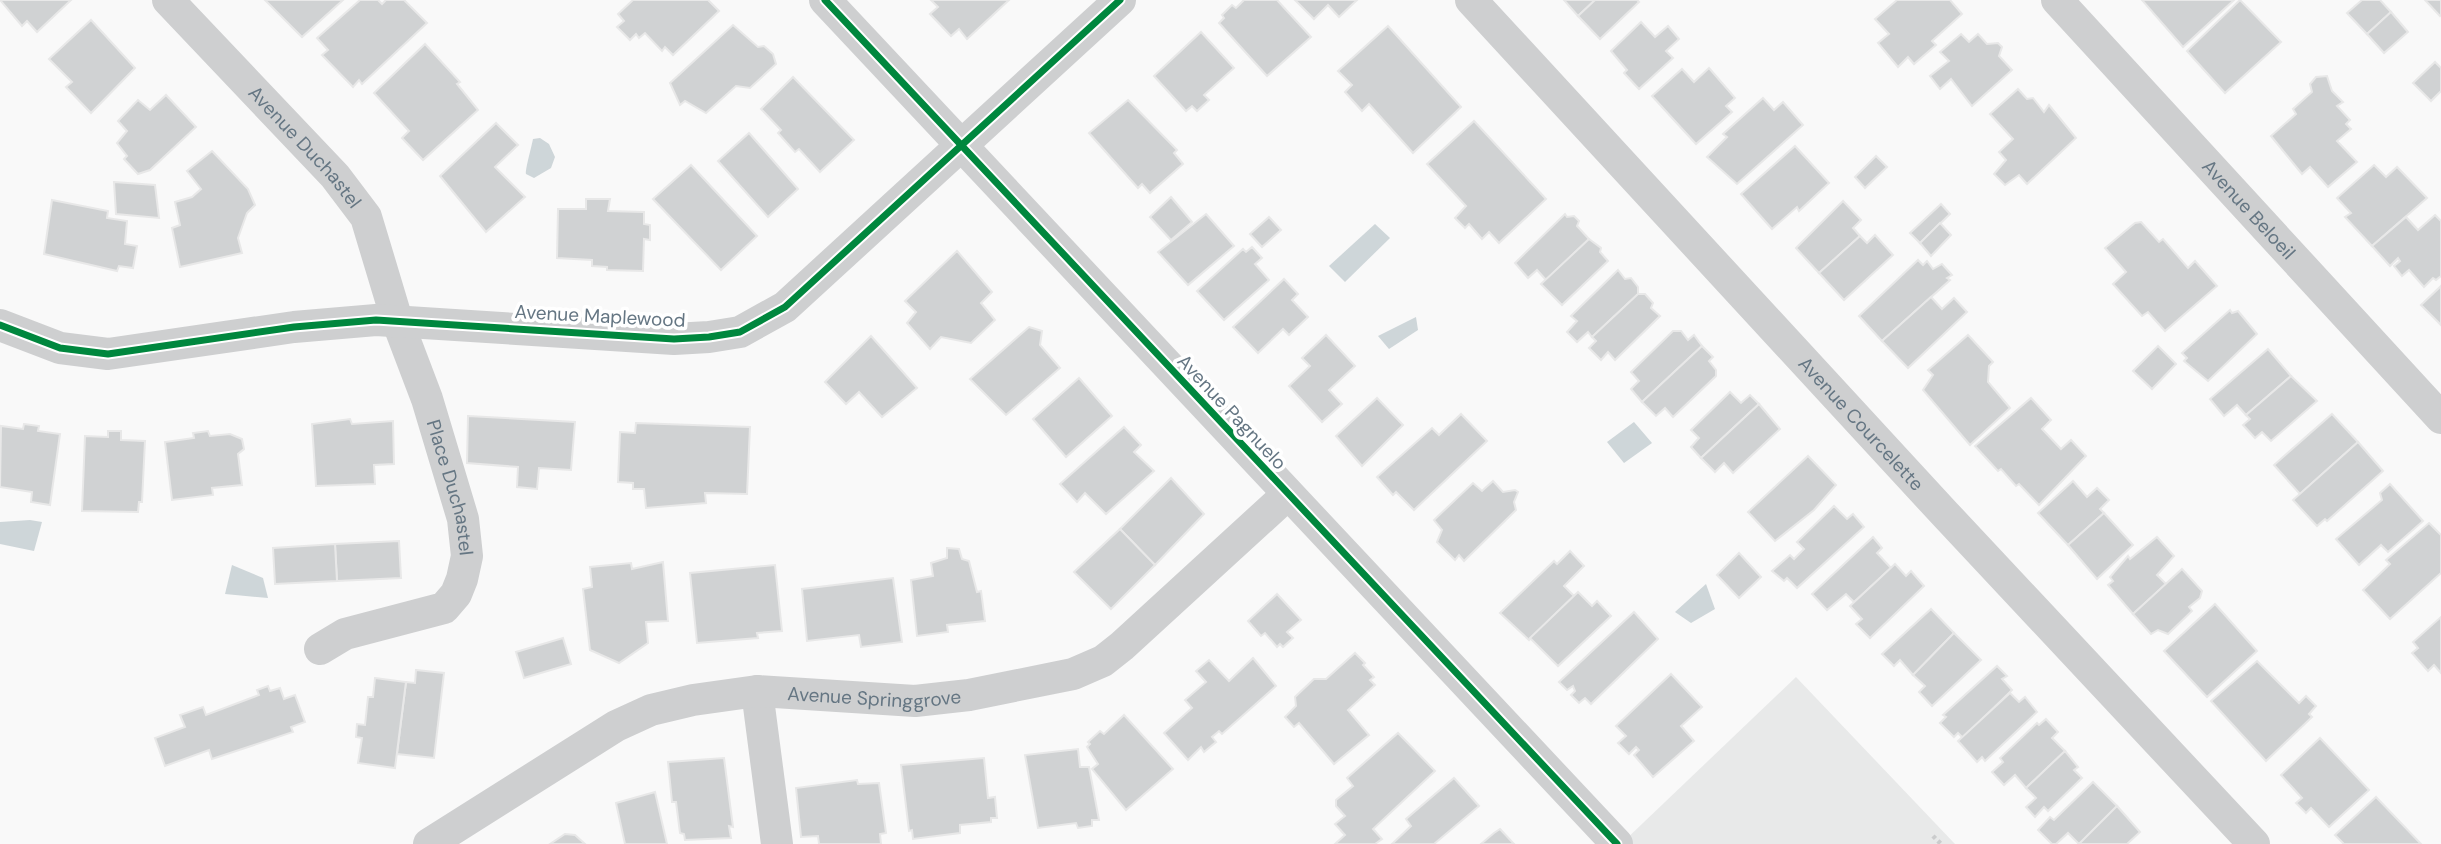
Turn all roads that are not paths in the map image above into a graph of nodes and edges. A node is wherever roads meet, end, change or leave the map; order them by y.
1 (168, 0) edge
2 (825, 0) edge
3 (1120, 0) edge
4 (1471, 0) edge
5 (2057, 0) edge
6 (963, 147) junction
7 (397, 320) junction
8 (0, 325) edge
9 (2441, 418) edge
10 (1288, 494) junction
11 (320, 649) dead end
12 (757, 691) junction
13 (429, 844) edge
14 (777, 844) edge
15 (1617, 844) edge
16 (2254, 844) edge

1 - 7 street, Avenue Duchastel
2 - 6 street, Avenue Pagnuelo
3 - 6 street, Avenue Maplewood
4 - 16 street, Avenue Courcelette
5 - 9 street, Avenue Beloeil
6 - 7 street, Avenue Maplewood
6 - 10 street, Avenue Pagnuelo
7 - 8 street, Avenue Maplewood
7 - 11 street, Place Duchastel
10 - 12 street, Avenue Springgrove
10 - 15 street, Avenue Pagnuelo
12 - 13 street, Avenue Springgrove
12 - 14 street

